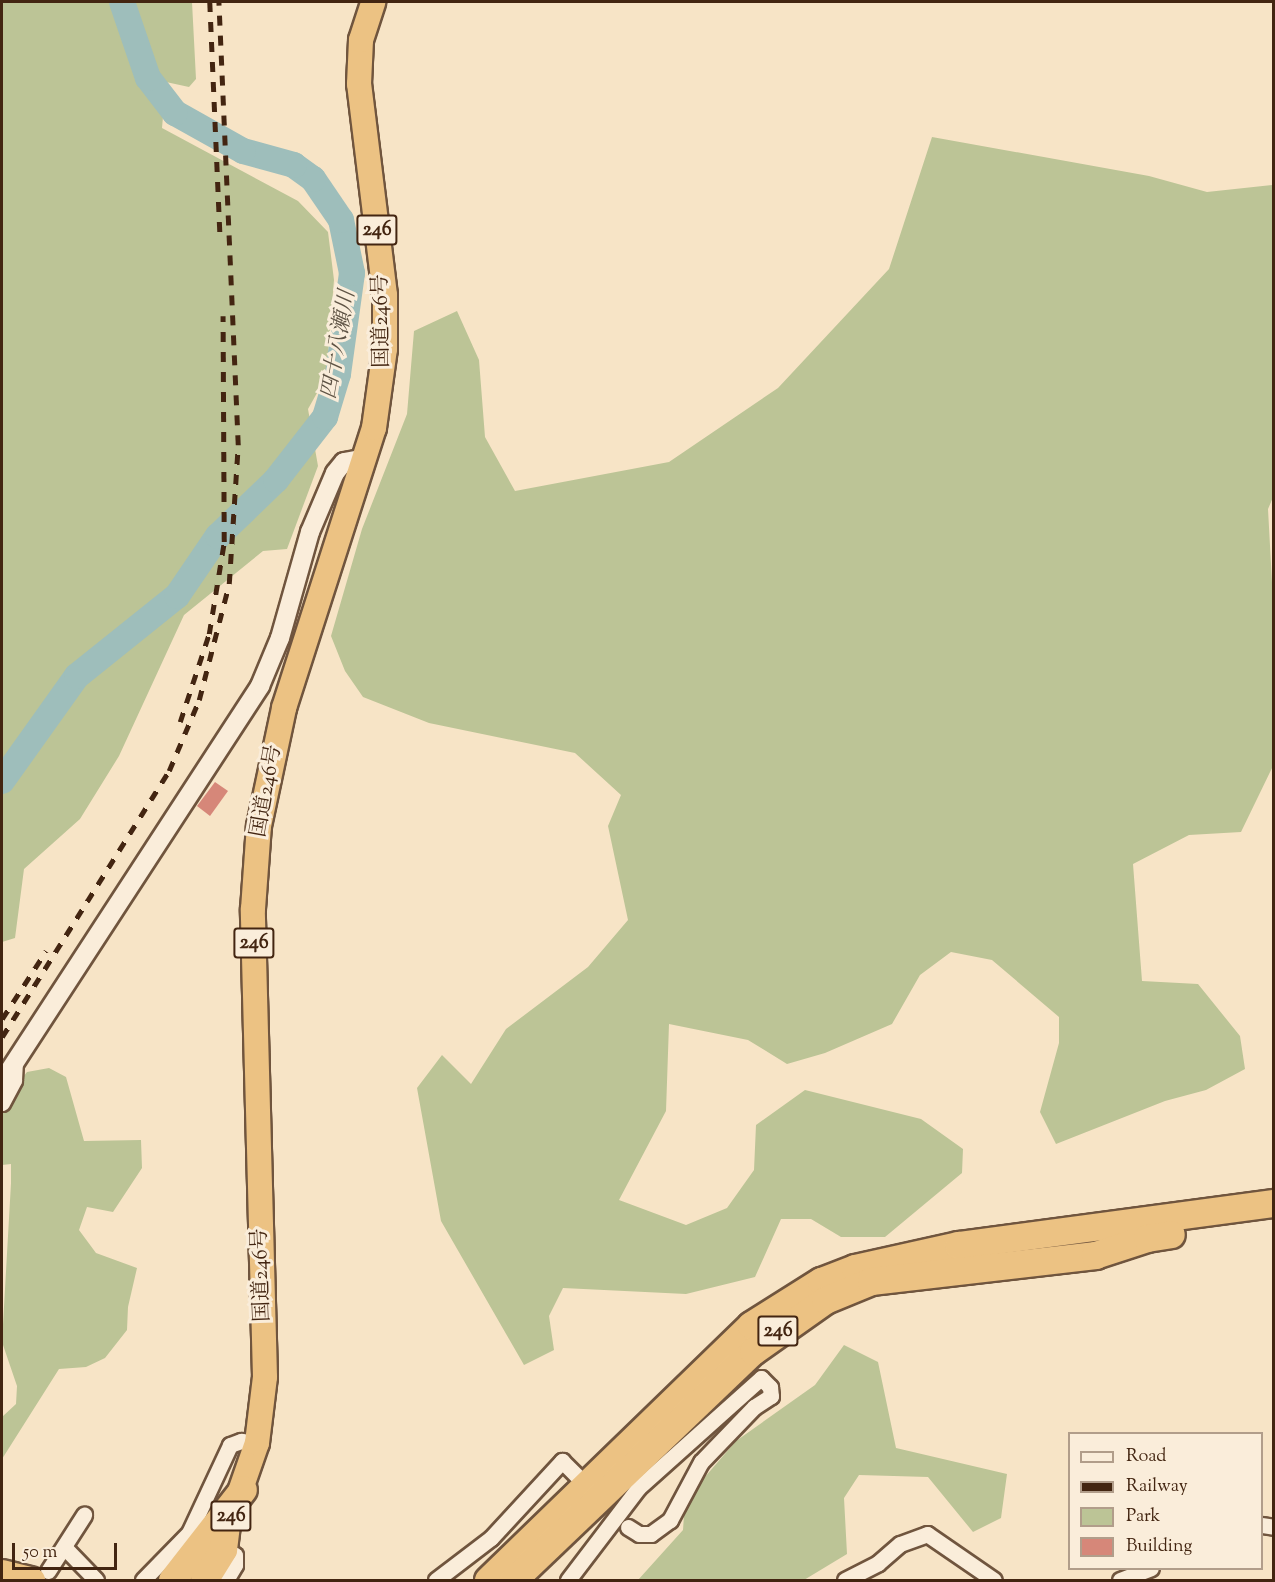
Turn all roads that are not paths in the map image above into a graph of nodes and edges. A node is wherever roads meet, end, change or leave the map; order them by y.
1 (373, 2) edge
2 (366, 458) junction
3 (15, 1061) junction
4 (2, 1083) edge
5 (2, 1103) edge
6 (1274, 1203) edge
7 (1274, 1220) edge
8 (257, 1443) junction
9 (243, 1489) junction
10 (584, 1489) junction
11 (84, 1515) dead end
12 (628, 1527) dead end
13 (225, 1537) junction
14 (66, 1549) junction
15 (1149, 1570) edge
16 (2, 1573) edge
17 (40, 1576) edge
18 (96, 1581) edge
19 (142, 1581) edge
20 (172, 1581) edge
21 (188, 1581) edge
22 (204, 1581) edge
23 (226, 1581) edge
24 (436, 1581) edge
25 (467, 1581) edge
26 (488, 1581) edge
27 (513, 1581) edge
28 (534, 1581) edge
29 (568, 1581) edge
30 (845, 1581) edge
31 (994, 1581) edge
32 (1120, 1581) edge

1 - 2 highway, 国道246号 / 246
2 - 3 street
2 - 8 highway, 国道246号 / 246
3 - 4 street
3 - 5 street
6 - 10 highway
7 - 10 highway, 246
8 - 9 highway, 国道246号 / 246
8 - 19 street
9 - 13 highway, 国道246号 / 246
9 - 20 highway
10 - 24 street
10 - 25 highway
10 - 26 highway
10 - 27 highway
10 - 28 highway
11 - 14 street
12 - 29 street
13 - 21 highway, 国道246号 / 246
13 - 22 highway
13 - 23 street
14 - 17 street
14 - 18 street
15 - 32 street
16 - 17 highway
30 - 31 street

